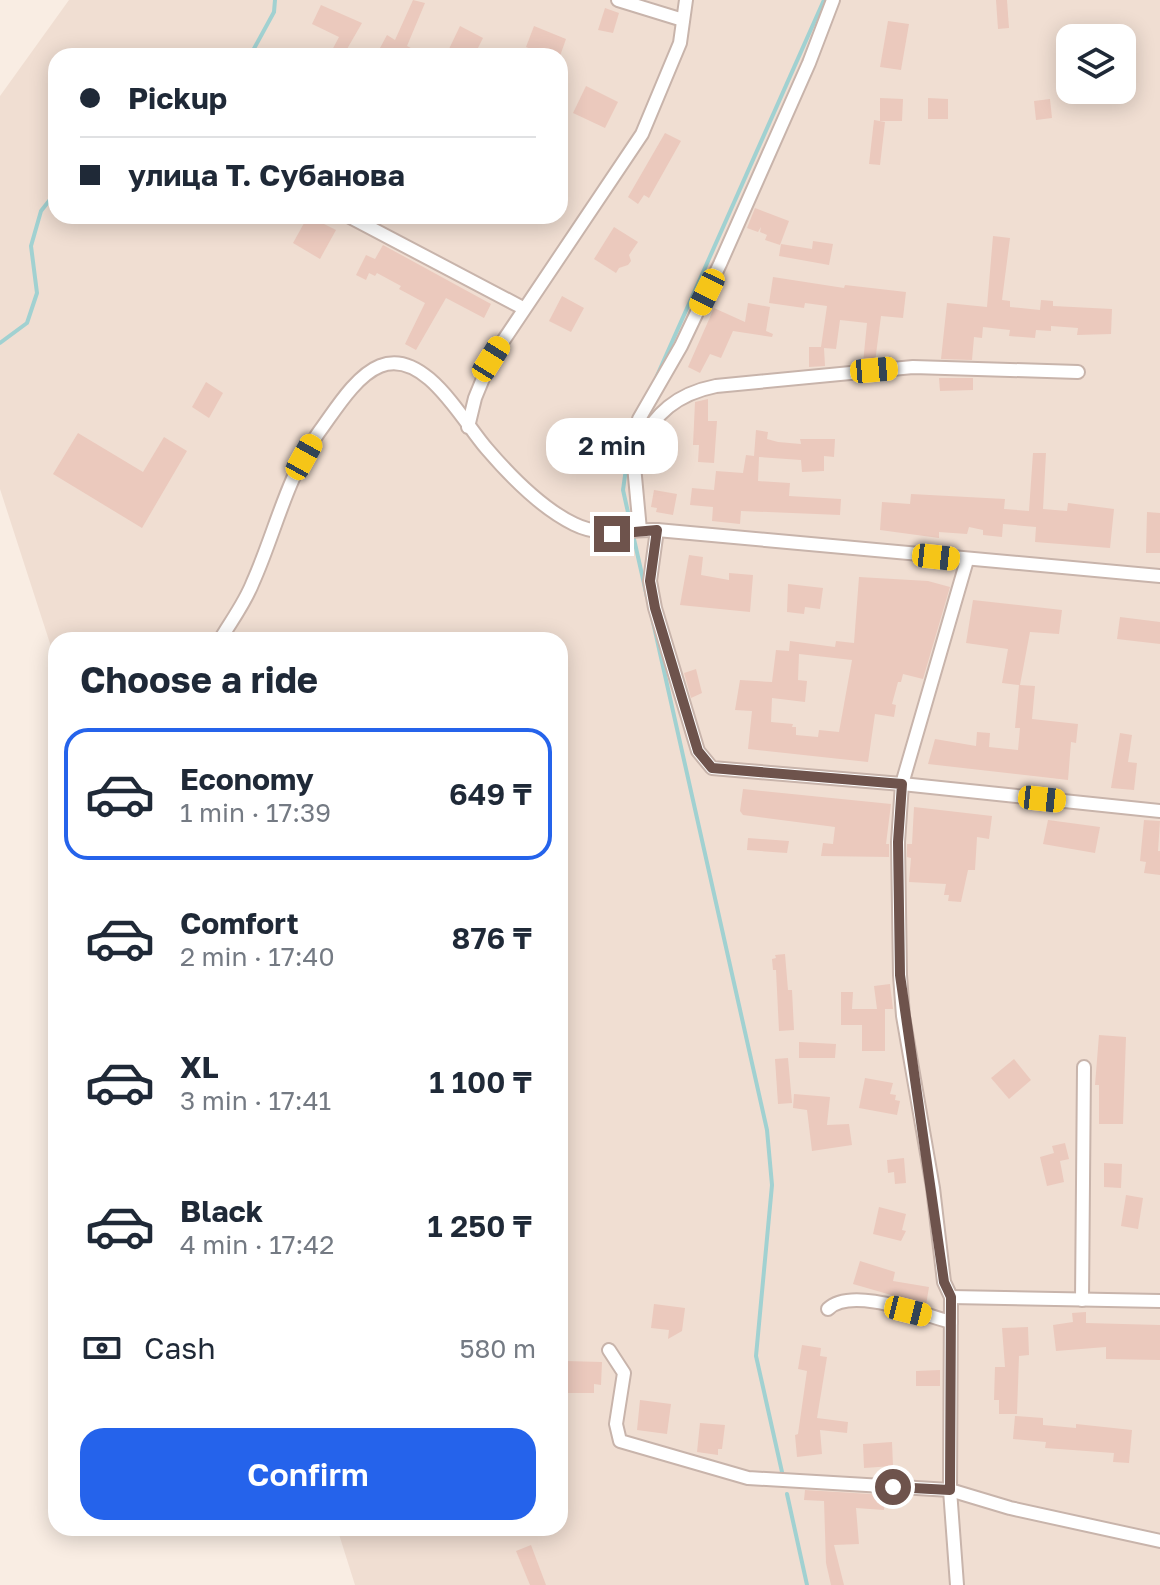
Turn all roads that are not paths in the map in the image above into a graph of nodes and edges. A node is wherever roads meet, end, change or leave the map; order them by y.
1 (618, 0) edge
2 (686, 0) edge
3 (833, 0) edge
4 (683, 20) junction
5 (363, 224) edge
6 (523, 308) junction
7 (1078, 372) dead end
8 (468, 427) junction
9 (633, 455) junction
10 (638, 530) junction
11 (657, 530) junction
12 (967, 560) junction
13 (1160, 576) edge
14 (225, 632) edge
15 (902, 784) junction
16 (1160, 811) edge
17 (1084, 1067) dead end
18 (951, 1297) junction
19 (1082, 1300) junction
20 (1160, 1301) edge
21 (828, 1309) dead end
22 (951, 1322) junction
23 (609, 1350) dead end
24 (950, 1490) junction
25 (1160, 1541) edge
26 (957, 1585) edge

1 - 4 street
2 - 4 street
3 - 9 street
4 - 6 street
5 - 6 street
6 - 8 street
7 - 9 street
8 - 10 street
8 - 14 street
9 - 10 street
10 - 11 street
11 - 12 street
11 - 15 street
12 - 13 street
12 - 15 street
15 - 16 street
15 - 18 street
17 - 19 street
18 - 19 street
18 - 22 street
19 - 20 street
21 - 22 street
22 - 24 street
23 - 24 street
24 - 25 street
24 - 26 street

